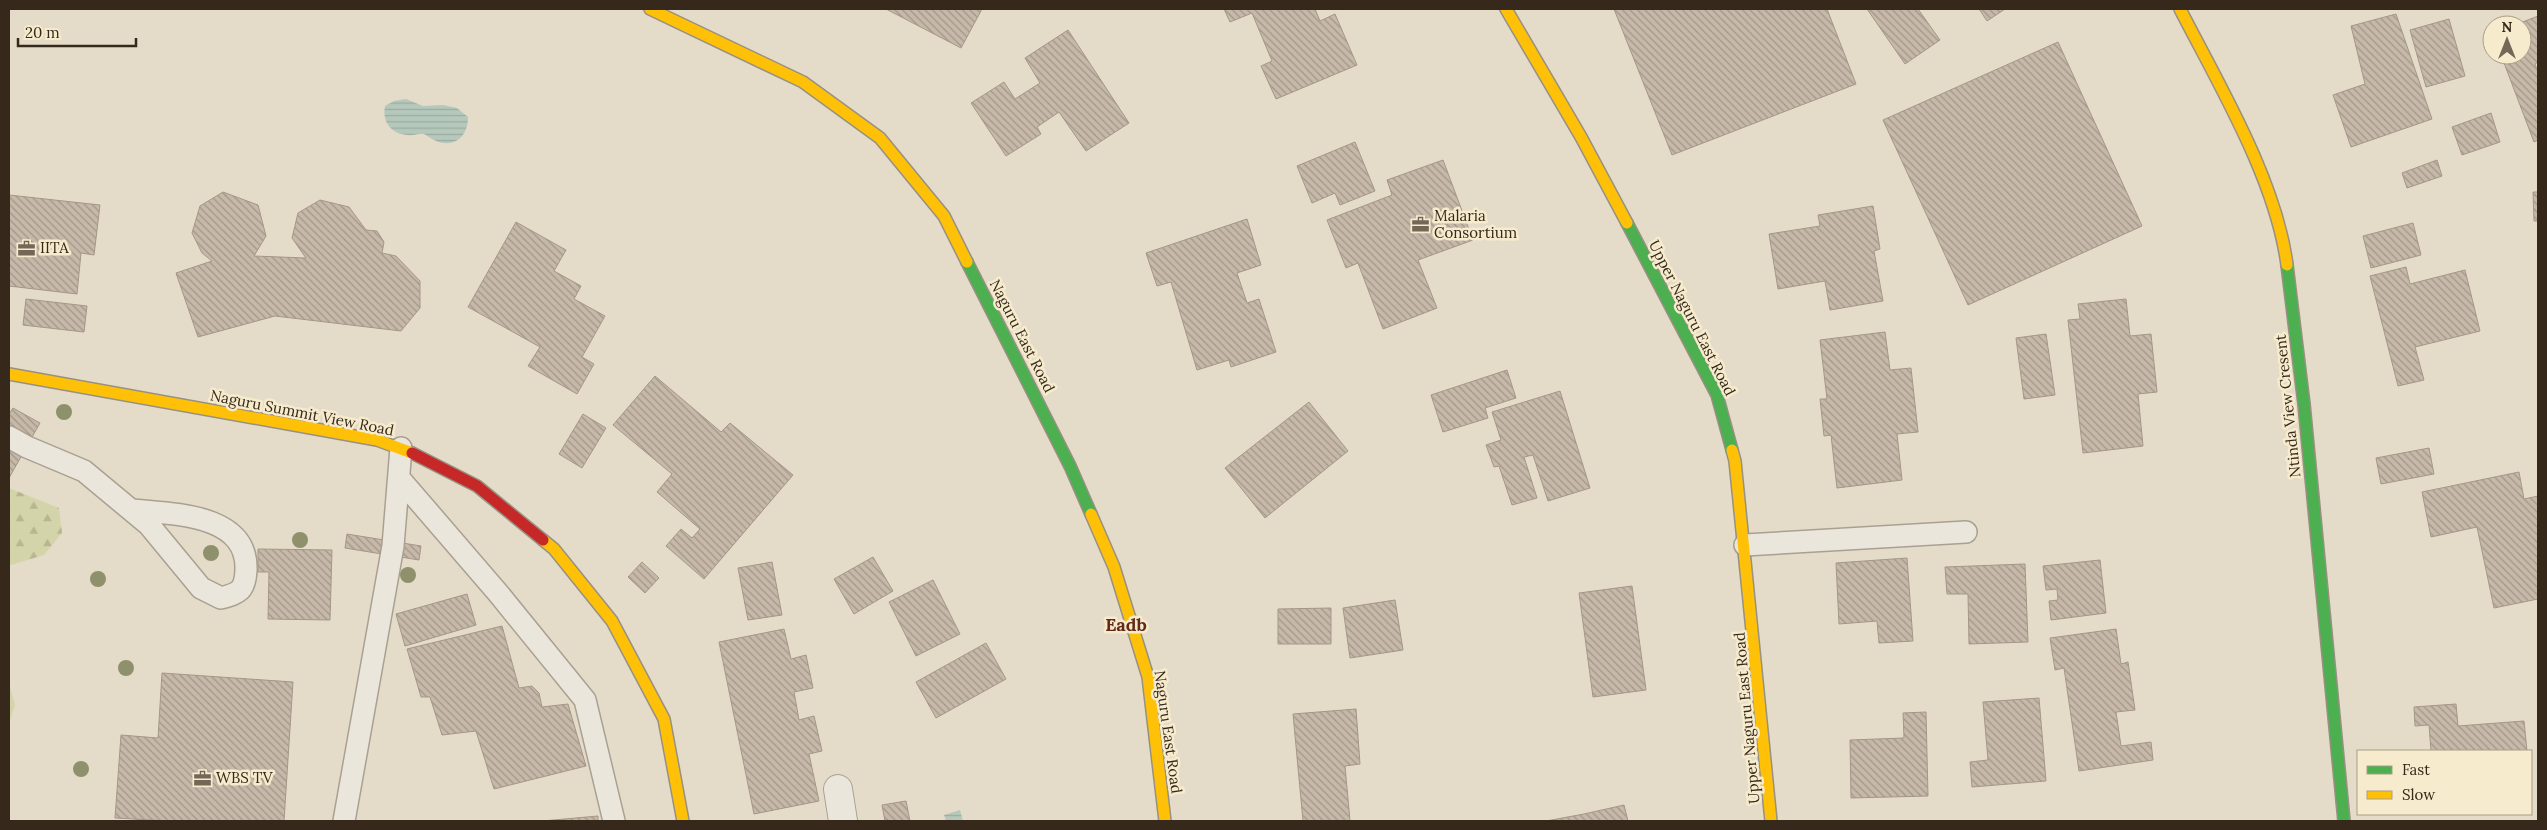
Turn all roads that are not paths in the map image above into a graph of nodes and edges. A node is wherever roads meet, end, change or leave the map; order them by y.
1 (650, 9) edge
2 (1506, 9) edge
3 (2180, 9) edge
4 (9, 374) edge
5 (9, 437) edge
6 (401, 448) junction
7 (399, 478) junction
8 (132, 510) junction
9 (1966, 532) dead end
10 (1745, 545) junction
11 (838, 789) dead end
12 (344, 821) edge
13 (614, 821) edge
14 (683, 821) edge
15 (844, 821) edge
16 (1165, 821) edge
17 (1772, 821) edge
18 (2344, 821) edge

1 - 16 street, Naguru East Road
2 - 10 street, Upper Naguru East Road
3 - 18 street, Ntinda View Cresent
4 - 6 street, Naguru Summit View Road
5 - 8 lane
6 - 7 lane
6 - 14 street, Naguru Summit View Road
7 - 12 lane
7 - 13 lane
8 - 8 lane
9 - 10 lane
10 - 17 street, Upper Naguru East Road
11 - 15 street

